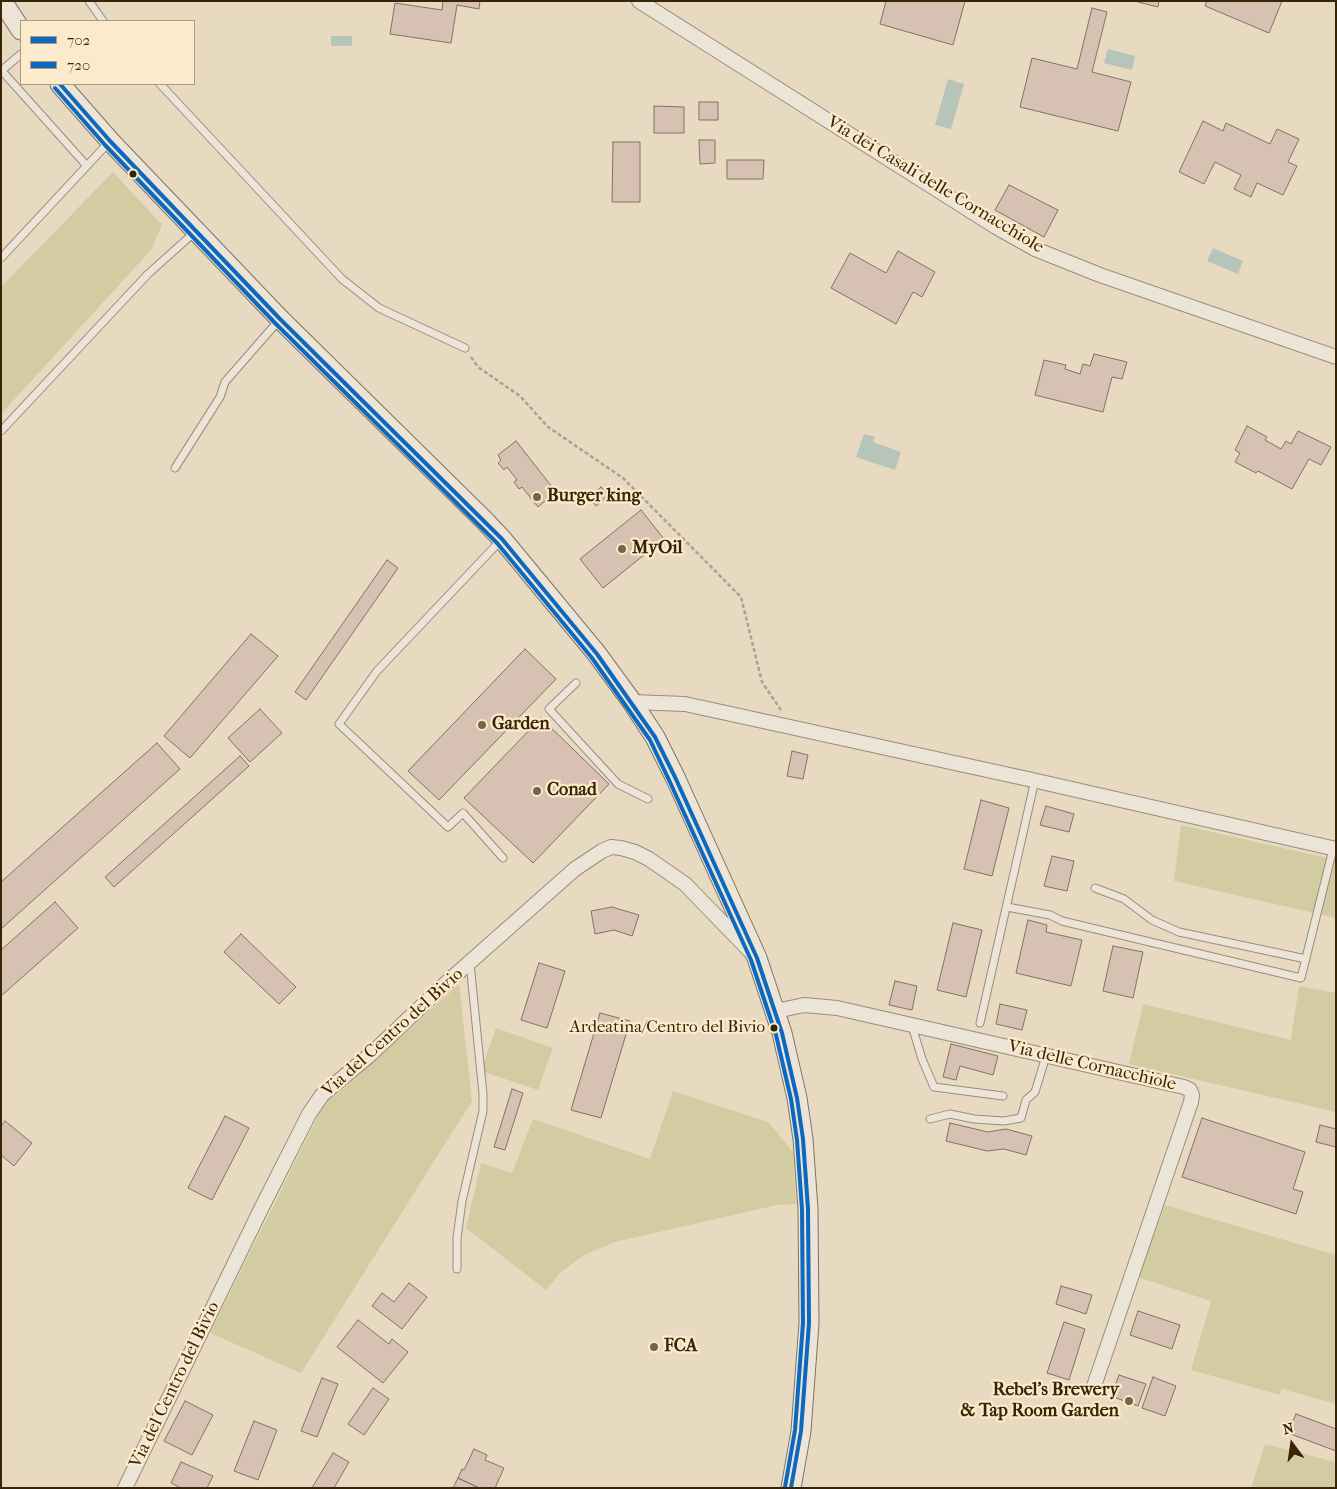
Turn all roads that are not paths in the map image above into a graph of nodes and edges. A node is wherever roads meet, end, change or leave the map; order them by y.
1 (2, 1) edge
2 (89, 1) edge
3 (639, 1) edge
4 (103, 20) edge
5 (20, 28) edge
6 (20, 55) edge
7 (1, 71) edge
8 (61, 85) edge
9 (161, 85) edge
10 (110, 141) junction
11 (87, 166) junction
12 (196, 230) junction
13 (1, 258) edge
14 (280, 319) junction
15 (465, 348) road end
16 (1336, 358) edge
17 (1, 431) edge
18 (175, 468) dead end
19 (502, 539) junction
20 (576, 682) dead end
21 (632, 702) junction
22 (1036, 780) junction
23 (648, 799) dead end
24 (1334, 849) edge
25 (503, 858) dead end
26 (1095, 888) dead end
27 (1007, 906) junction
28 (756, 958) junction
29 (1306, 959) junction
30 (470, 963) junction
31 (776, 1011) junction
32 (980, 1023) dead end
33 (912, 1025) junction
34 (1046, 1056) junction
35 (1003, 1096) dead end
36 (930, 1119) dead end
37 (457, 1269) dead end
38 (1094, 1386) dead end
39 (125, 1488) edge
40 (791, 1488) edge

1 - 5 main road
2 - 4 lane
3 - 16 street, Via dei Casali delle Cornacchiole
6 - 7 lane
7 - 11 lane
8 - 10 main road
9 - 15 lane
10 - 11 lane
10 - 12 main road
11 - 13 lane
12 - 14 main road
12 - 17 lane
14 - 18 lane
14 - 19 main road
19 - 21 main road
19 - 25 lane
20 - 23 lane
21 - 22 street
21 - 28 main road
22 - 24 street
22 - 27 lane
24 - 29 lane
26 - 29 lane
27 - 29 lane
27 - 32 lane
28 - 30 street, Via del Centro del Bivio
28 - 31 main road
30 - 37 lane
30 - 39 street, Via del Centro del Bivio
31 - 33 street, Via delle Cornacchiole
31 - 40 main road
33 - 34 street, Via delle Cornacchiole
33 - 35 lane
34 - 36 lane
34 - 38 street, Via delle Cornacchiole

